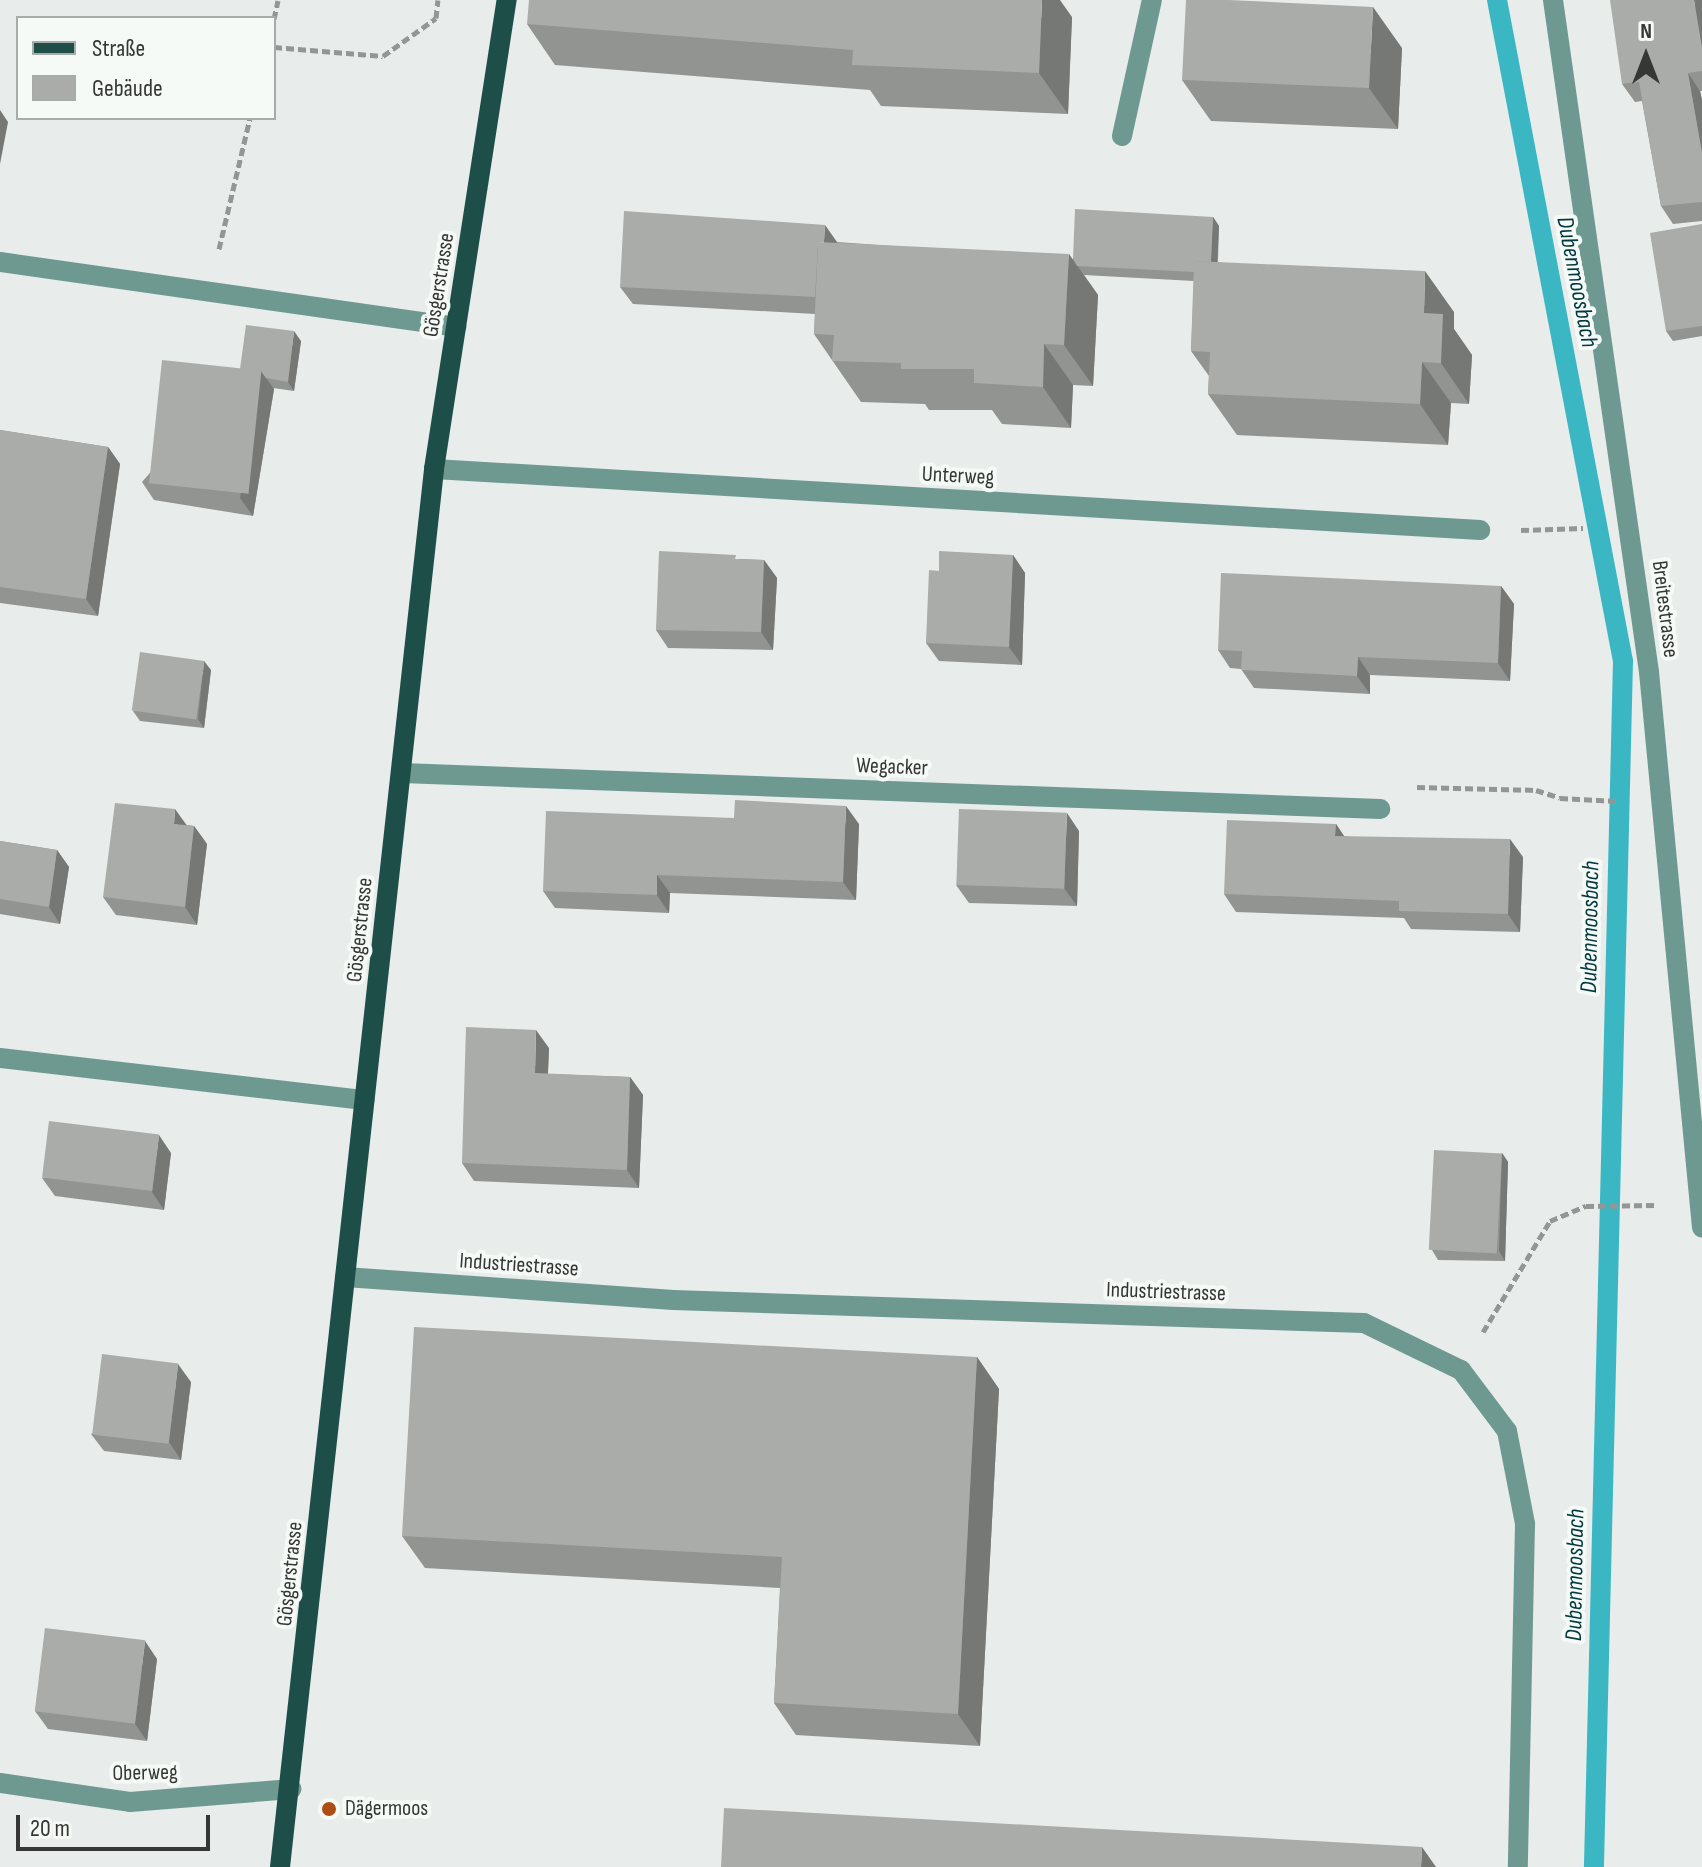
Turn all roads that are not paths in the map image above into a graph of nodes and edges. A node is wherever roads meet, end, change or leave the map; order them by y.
1 (507, 0) edge
2 (1152, 0) edge
3 (1553, 0) edge
4 (1122, 136) dead end
5 (0, 262) edge
6 (456, 327) junction
7 (434, 469) junction
8 (1480, 530) dead end
9 (402, 773) junction
10 (1380, 809) road end
11 (0, 1058) edge
12 (365, 1100) junction
13 (1702, 1227) edge
14 (345, 1277) junction
15 (0, 1783) edge
16 (291, 1789) junction
17 (280, 1867) edge
18 (1518, 1867) edge

1 - 6 main road, Gösgerstrasse
2 - 4 street
3 - 13 street, Breitestrasse
5 - 6 street
6 - 7 main road, Gösgerstrasse
7 - 8 street, Unterweg
7 - 9 main road, Gösgerstrasse
9 - 10 street, Wegacker
9 - 12 main road, Gösgerstrasse
11 - 12 street
12 - 14 main road, Gösgerstrasse
14 - 16 main road, Gösgerstrasse
14 - 18 street, Industriestrasse
15 - 16 street, Oberweg
16 - 17 main road, Gösgerstrasse

